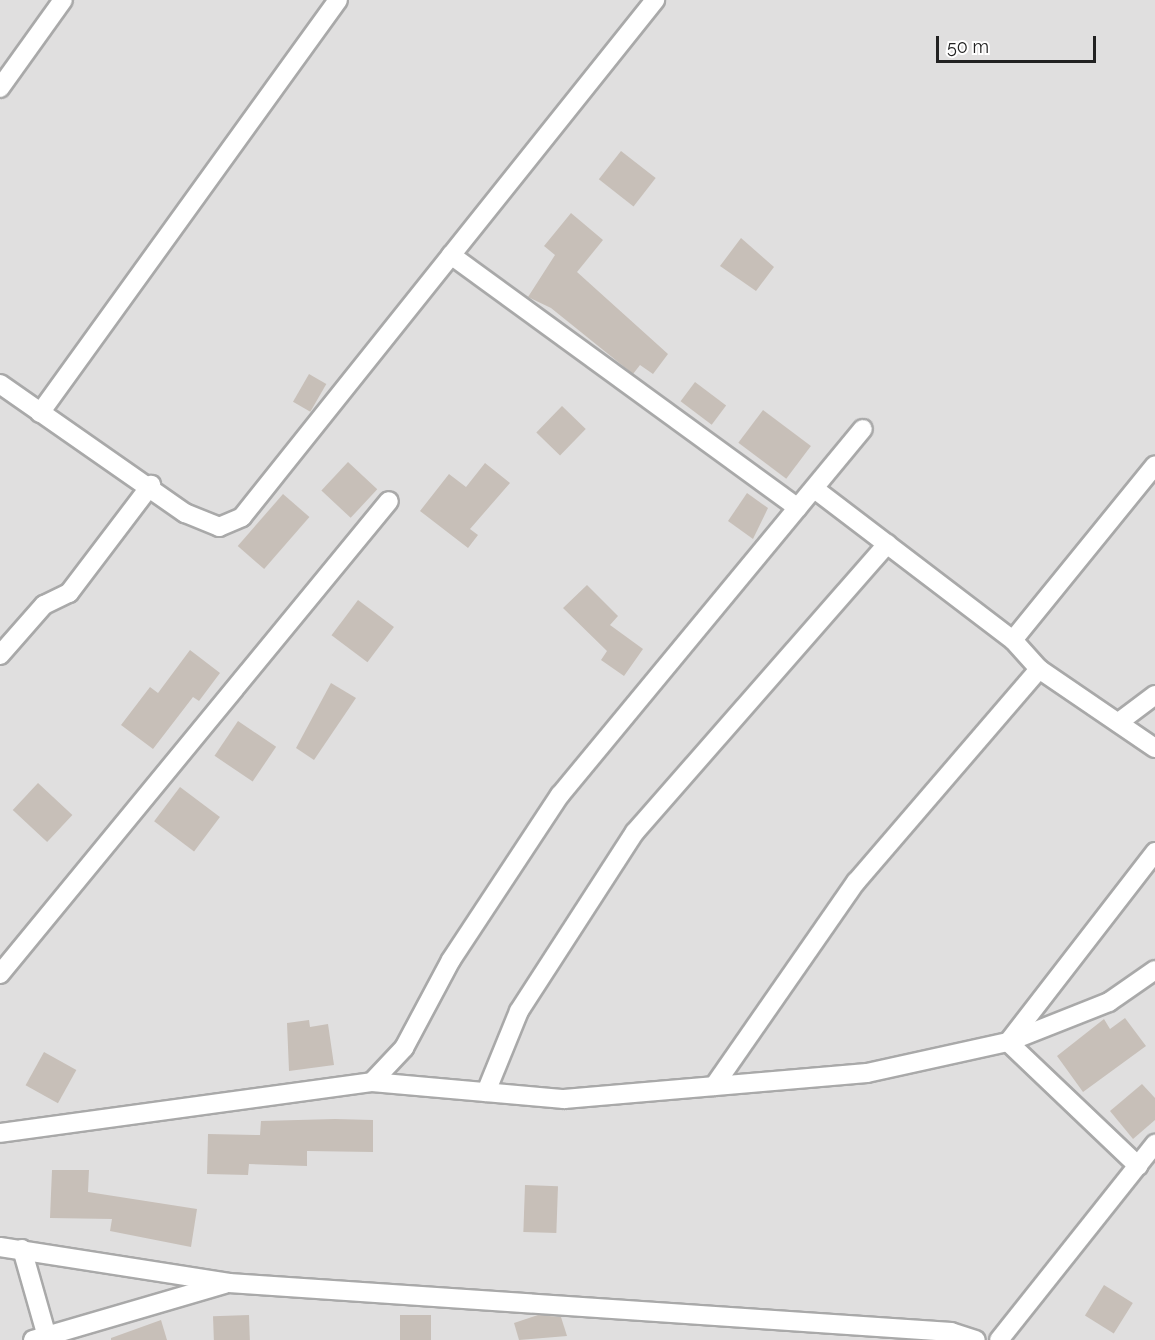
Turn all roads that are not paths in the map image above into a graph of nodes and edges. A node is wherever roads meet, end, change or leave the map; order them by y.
1 (63, 0) edge
2 (338, 0) edge
3 (656, 0) edge
4 (0, 88) edge
5 (451, 255) junction
6 (0, 384) edge
7 (40, 413) junction
8 (863, 429) dead end
9 (1155, 465) edge
10 (151, 485) junction
11 (816, 490) junction
12 (389, 501) dead end
13 (798, 508) junction
14 (887, 544) junction
15 (1013, 640) junction
16 (0, 655) edge
17 (1039, 669) junction
18 (1155, 694) edge
19 (1119, 722) junction
20 (1155, 748) edge
21 (1155, 852) edge
22 (1155, 970) edge
23 (0, 974) edge
24 (1008, 1042) junction
25 (372, 1082) junction
26 (714, 1086) junction
27 (486, 1092) junction
28 (0, 1133) edge
29 (1154, 1147) edge
30 (1138, 1166) junction
31 (0, 1247) edge
32 (22, 1249) junction
33 (229, 1283) junction
34 (43, 1338) edge
35 (976, 1340) edge
36 (999, 1340) edge

1 - 4 street
2 - 7 street
3 - 5 street
5 - 10 street
5 - 13 street
6 - 7 street
7 - 10 street
8 - 11 street
9 - 15 street
10 - 16 street
11 - 13 street
11 - 14 street
12 - 23 street
13 - 25 street
14 - 15 street
14 - 27 street
15 - 17 street
17 - 19 street
17 - 26 street
18 - 19 street
19 - 20 street
21 - 24 street
22 - 24 street
24 - 26 street
24 - 30 street
25 - 27 street
25 - 28 street
26 - 27 street
29 - 30 street
30 - 36 street
31 - 32 street
32 - 33 street
32 - 34 street
33 - 34 street
33 - 35 street

